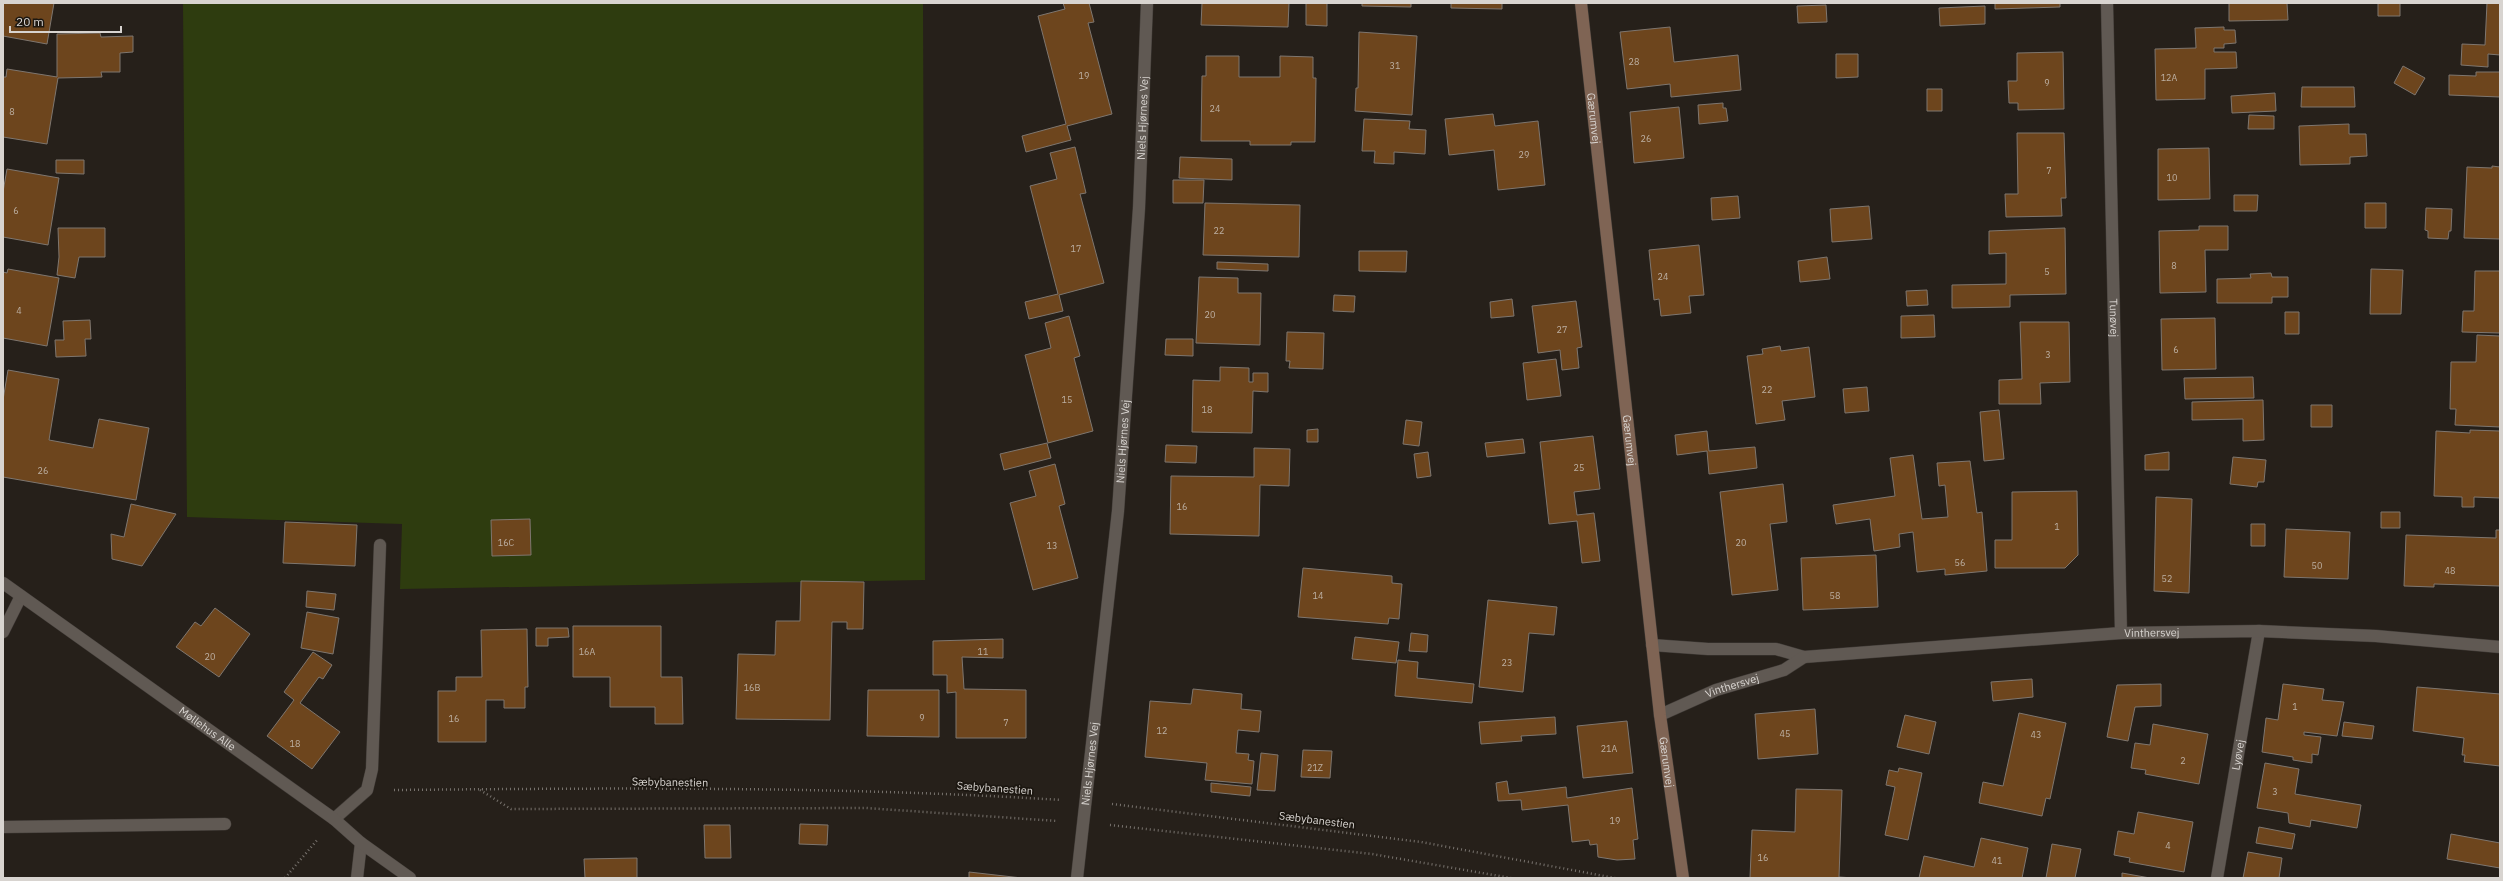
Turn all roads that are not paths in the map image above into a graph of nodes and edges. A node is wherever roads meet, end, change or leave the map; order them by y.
1 (1147, 3) edge
2 (1581, 3) edge
3 (2107, 3) edge
4 (380, 545) dead end
5 (3, 583) edge
6 (21, 596) junction
7 (2259, 631) junction
8 (3, 632) edge
9 (2121, 633) junction
10 (1652, 645) junction
11 (2500, 647) edge
12 (1804, 657) junction
13 (1660, 715) junction
14 (334, 819) junction
15 (225, 824) dead end
16 (3, 827) edge
17 (361, 843) junction
18 (357, 878) edge
19 (410, 878) edge
20 (1077, 878) edge
21 (1683, 878) edge
22 (2217, 878) edge

1 - 20 street, Niels Hjørnes Vej
2 - 10 main road, Gærumvej
3 - 9 street, Tunøvej
4 - 14 street
5 - 6 street, Møllehus Alle
6 - 8 street
6 - 14 street, Møllehus Alle
7 - 9 street, Vinthersvej
7 - 11 street, Vinthersvej
7 - 22 street, Lyøvej
9 - 12 street, Vinthersvej
10 - 12 street, Vinthersvej
10 - 13 main road, Gærumvej
12 - 13 street, Vinthersvej
13 - 21 main road, Gærumvej
14 - 17 street, Møllehus Alle
15 - 16 street
17 - 18 street
17 - 19 street, Møllehus Alle

